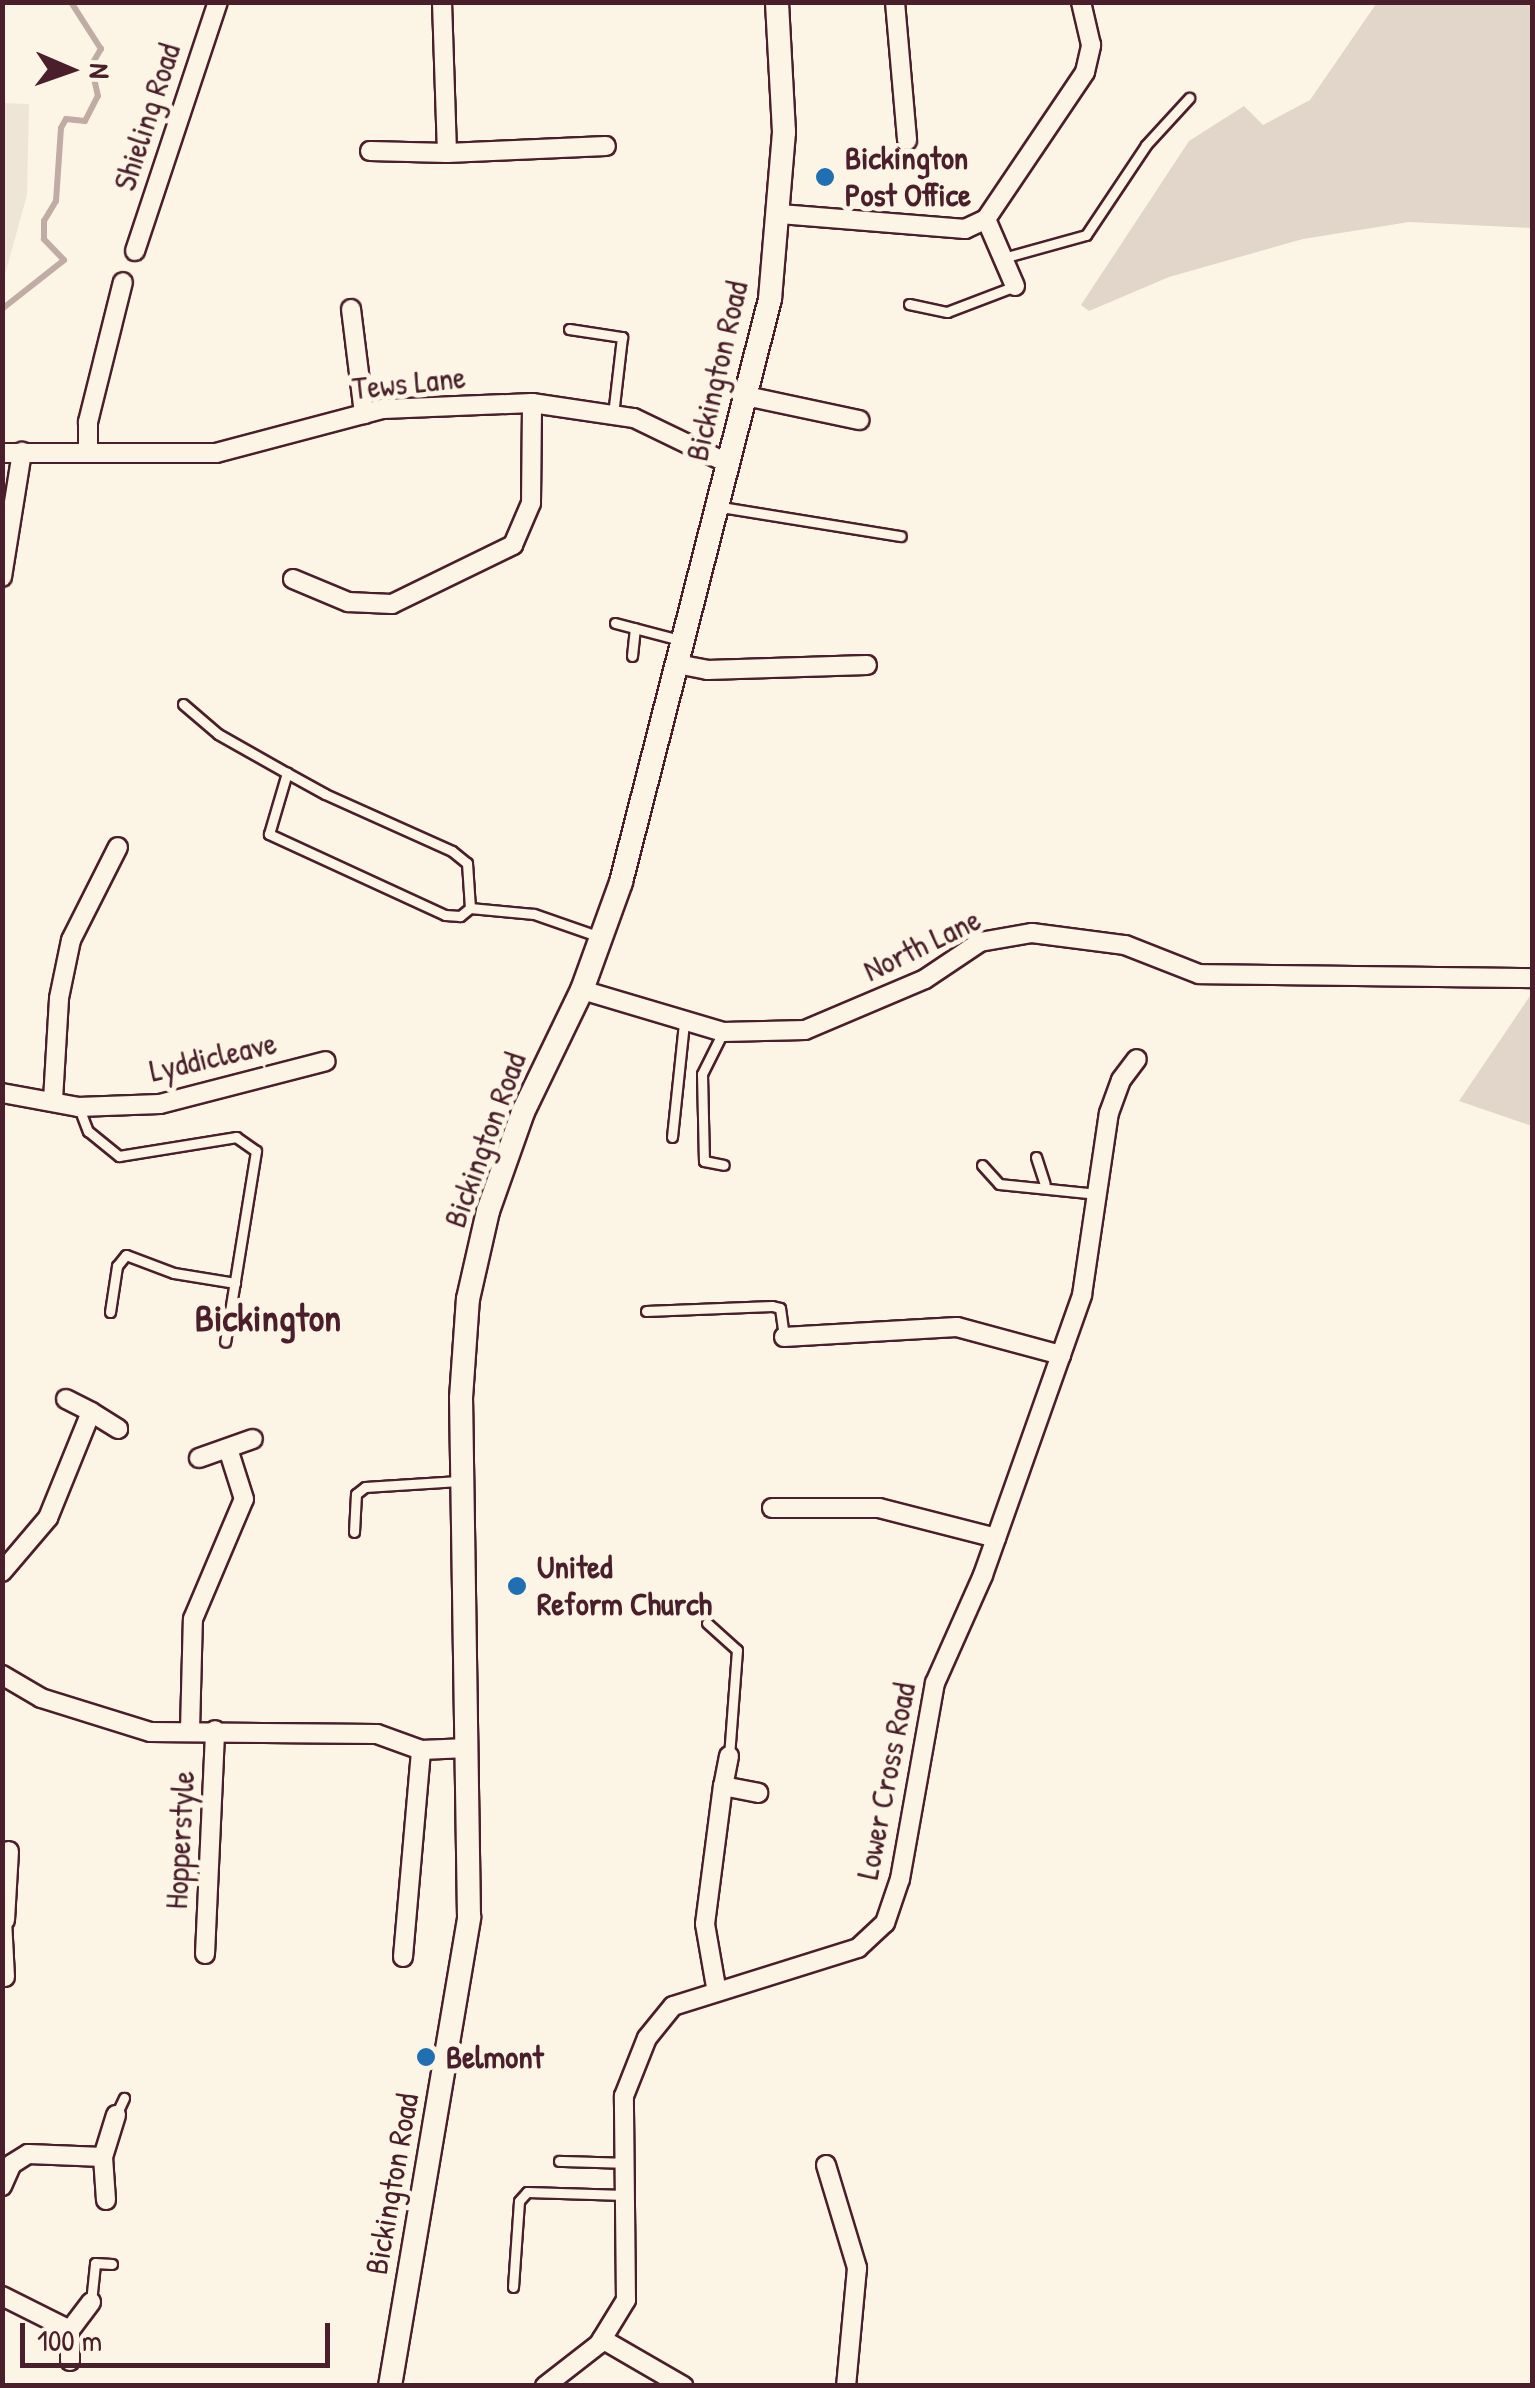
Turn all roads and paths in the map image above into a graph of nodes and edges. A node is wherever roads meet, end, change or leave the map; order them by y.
1 (218, 2) edge
2 (442, 2) edge
3 (778, 2) edge
4 (894, 2) edge
5 (1081, 2) edge
6 (1189, 98) dead end
7 (908, 140) dead end
8 (606, 146) dead end
9 (370, 150) dead end
10 (448, 153) junction
11 (780, 214) junction
12 (986, 219) junction
13 (135, 251) dead end
14 (1003, 258) junction
15 (123, 282) dead end
16 (1015, 286) joint
17 (909, 304) dead end
18 (351, 309) dead end
19 (569, 329) dead end
20 (746, 396) junction
21 (532, 403) junction
22 (364, 414) junction
23 (614, 415) junction
24 (859, 420) dead end
25 (22, 452) junction
26 (2, 453) edge
27 (88, 453) junction
28 (729, 464) junction
29 (718, 506) junction
30 (900, 536) dead end
31 (2, 578) edge
32 (293, 579) dead end
33 (615, 622) dead end
34 (635, 628) junction
35 (683, 641) junction
36 (632, 656) dead end
37 (677, 664) junction
38 (867, 666) dead end
39 (183, 704) dead end
40 (288, 773) junction
41 (118, 847) dead end
42 (470, 908) junction
43 (601, 937) junction
44 (1532, 978) edge
45 (582, 990) junction
46 (684, 1023) junction
47 (723, 1032) junction
48 (1137, 1060) dead end
49 (326, 1061) dead end
50 (2, 1093) edge
51 (53, 1100) junction
52 (78, 1108) junction
53 (672, 1137) dead end
54 (1036, 1157) dead end
55 (724, 1165) dead end
56 (982, 1166) dead end
57 (1046, 1184) junction
58 (1097, 1194) junction
59 (235, 1284) junction
60 (646, 1311) dead end
61 (110, 1312) dead end
62 (784, 1337) joint
63 (224, 1342) dead end
64 (1061, 1355) junction
65 (66, 1399) dead end
66 (91, 1412) junction
67 (118, 1429) dead end
68 (254, 1438) dead end
69 (229, 1452) junction
70 (199, 1458) dead end
71 (462, 1481) junction
72 (772, 1508) dead end
73 (354, 1532) dead end
74 (996, 1538) junction
75 (2, 1572) edge
76 (707, 1624) dead end
77 (2, 1675) edge
78 (190, 1730) junction
79 (215, 1730) junction
80 (468, 1748) junction
81 (421, 1750) junction
82 (728, 1756) joint
83 (722, 1786) junction
84 (758, 1793) dead end
85 (8, 1852) dead end
86 (4, 1920) edge
87 (205, 1954) dead end
88 (404, 1957) dead end
89 (5, 1977) dead end
90 (716, 1987) junction
91 (120, 2107) dead end
92 (103, 2157) junction
93 (559, 2162) dead end
94 (625, 2163) junction
95 (826, 2165) dead end
96 (3, 2182) edge
97 (625, 2195) junction
98 (106, 2200) dead end
99 (112, 2264) dead end
100 (514, 2287) dead end
101 (2, 2296) edge
102 (91, 2302) joint
103 (70, 2330) junction
104 (602, 2339) junction
105 (70, 2361) dead end
106 (390, 2386) edge
107 (546, 2386) edge
108 (683, 2386) edge
109 (846, 2386) edge

1 - 13 street, Shieling Road
2 - 10 street
3 - 11 main road, Bickington Road
4 - 7 street
5 - 12 street
6 - 14 lane
8 - 10 street
9 - 10 street
11 - 12 street
11 - 20 main road, Bickington Road
12 - 14 street
14 - 16 street
15 - 27 street
16 - 17 lane
18 - 22 street
19 - 23 lane
20 - 24 street
20 - 28 main road, Bickington Road
21 - 22 street, Tews Lane
21 - 23 street, Tews Lane
21 - 32 street
22 - 27 street, Tews Lane
23 - 28 street, Tews Lane
25 - 26 street, Tews Lane
25 - 27 street, Tews Lane
25 - 31 street
28 - 29 main road, Bickington Road
29 - 30 lane
29 - 35 main road, Bickington Road
33 - 34 lane
34 - 35 lane
34 - 36 lane
35 - 37 main road, Bickington Road
37 - 38 street
37 - 43 main road, Bickington Road
39 - 40 lane
40 - 42 lane
40 - 42 lane
41 - 51 street
42 - 43 lane
43 - 45 main road, Bickington Road
44 - 47 street, North Lane
45 - 46 street, North Lane
45 - 71 main road, Bickington Road
46 - 47 street, North Lane
46 - 53 lane
47 - 55 lane
48 - 58 street, Lower Cross Road
49 - 52 street, Lyddicleave
50 - 51 street, Lyddicleave
51 - 52 street, Lyddicleave
52 - 59 lane
54 - 57 lane
56 - 57 lane
57 - 58 lane
58 - 64 street, Lower Cross Road
59 - 61 lane
59 - 63 lane
60 - 62 lane
62 - 64 street
64 - 74 street, Lower Cross Road
65 - 66 street
66 - 67 street
66 - 75 street
68 - 69 street
69 - 70 street
69 - 78 street
71 - 73 lane
71 - 80 main road, Bickington Road
72 - 74 street
74 - 90 street, Lower Cross Road
76 - 82 lane
77 - 78 street, Hopperstyle
78 - 79 street, Hopperstyle
79 - 81 street, Hopperstyle
79 - 87 street, Hopperstyle
80 - 81 street, Hopperstyle
80 - 106 main road, Bickington Road
81 - 88 street
82 - 83 street
83 - 84 street
83 - 90 street
85 - 86 street
86 - 89 street
90 - 94 street, Lower Cross Road
91 - 92 street
92 - 96 street
92 - 98 street
93 - 94 lane
94 - 97 street, Lower Cross Road
95 - 109 street
97 - 100 lane
97 - 104 street, Lower Cross Road
99 - 102 lane
101 - 103 street
102 - 103 street
103 - 105 street
104 - 107 street, Lower Cross Road
104 - 108 street

